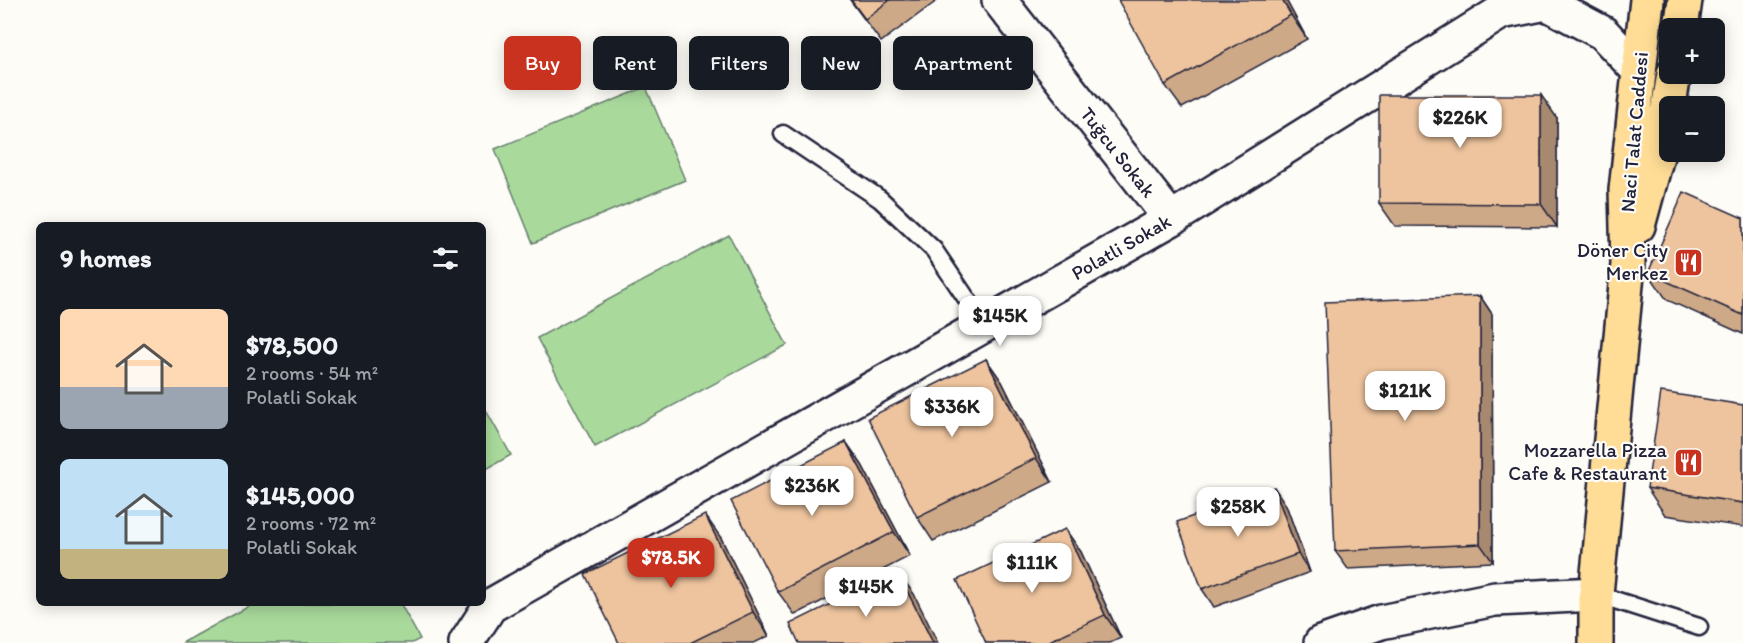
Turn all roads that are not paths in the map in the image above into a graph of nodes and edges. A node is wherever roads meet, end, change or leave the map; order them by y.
1 (999, 0) edge
2 (1647, 0) edge
3 (1685, 0) edge
4 (1507, 6) edge
5 (1682, 18) edge
6 (1639, 71) junction
7 (1672, 84) edge
8 (783, 134) dead end
9 (1171, 219) junction
10 (1628, 264) junction
11 (985, 326) junction
12 (1596, 594) junction
13 (1699, 627) dead end
14 (466, 643) edge
15 (1321, 643) edge
16 (1596, 643) edge

1 - 9 street, Tuğcu Sokak
2 - 6 main road, Naci Talat Caddesi
3 - 5 main road
4 - 6 street, Polatli Sokak
4 - 9 street, Polatli Sokak
6 - 10 main road, Naci Talat Caddesi
7 - 10 main road, Naci Talat Caddesi
8 - 11 lane
9 - 11 street, Polatli Sokak
10 - 12 main road, Naci Talat Caddesi
11 - 14 street, Polatli Sokak
12 - 13 lane
12 - 15 street
12 - 16 main road, Naci Talat Caddesi

